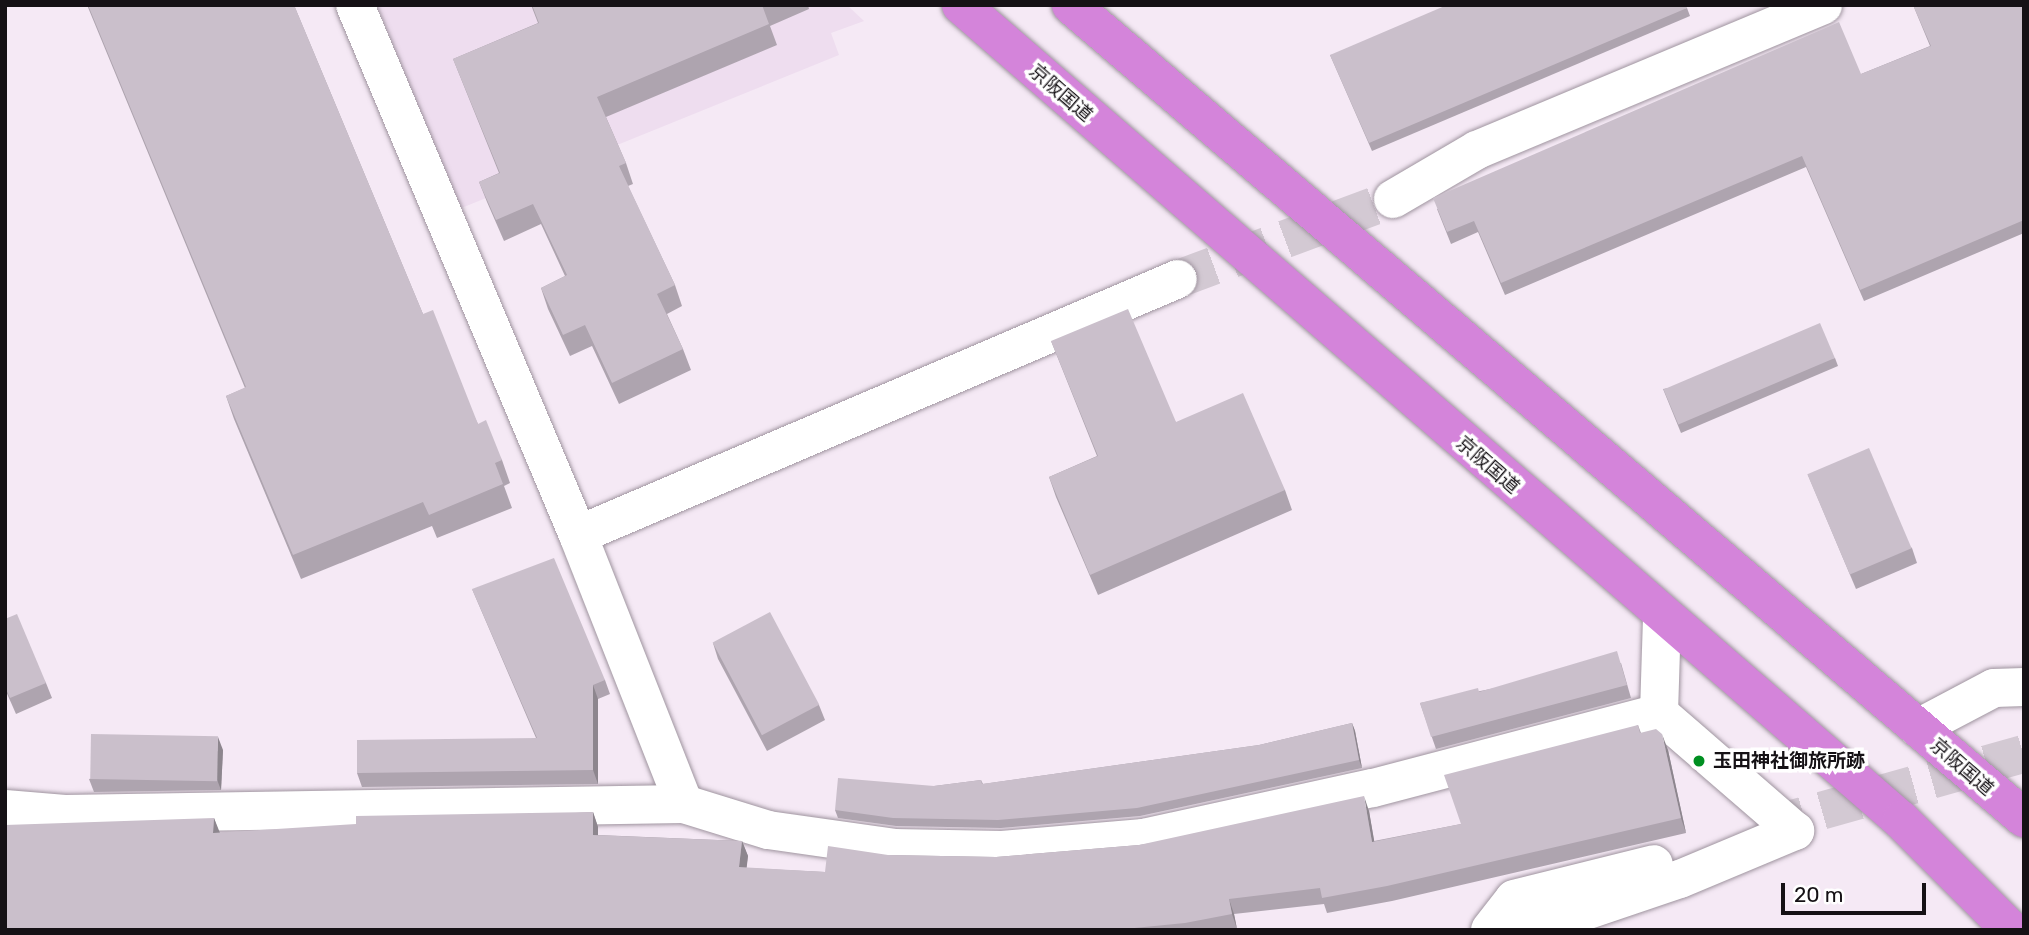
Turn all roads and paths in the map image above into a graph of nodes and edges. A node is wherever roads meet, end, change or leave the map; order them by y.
1 (355, 5) edge
2 (961, 5) edge
3 (1071, 5) edge
4 (1823, 5) edge
5 (1392, 199) tunnel mouth
6 (1178, 279) tunnel mouth
7 (578, 535) junction
8 (1662, 617) junction
9 (2024, 687) edge
10 (1659, 713) junction
11 (1918, 728) junction
12 (684, 804) junction
13 (5, 809) edge
14 (2024, 818) edge
15 (1767, 826) tunnel mouth
16 (1490, 930) edge
17 (1529, 930) edge
18 (2011, 930) edge

1 - 7 street
2 - 8 highway, 京阪国道
3 - 11 highway, 京阪国道
4 - 5 street
6 - 7 street
7 - 12 street
8 - 10 street
8 - 18 highway, 京阪国道
9 - 11 street
10 - 12 street
10 - 17 street
11 - 14 highway, 京阪国道
12 - 13 street
15 - 16 street

